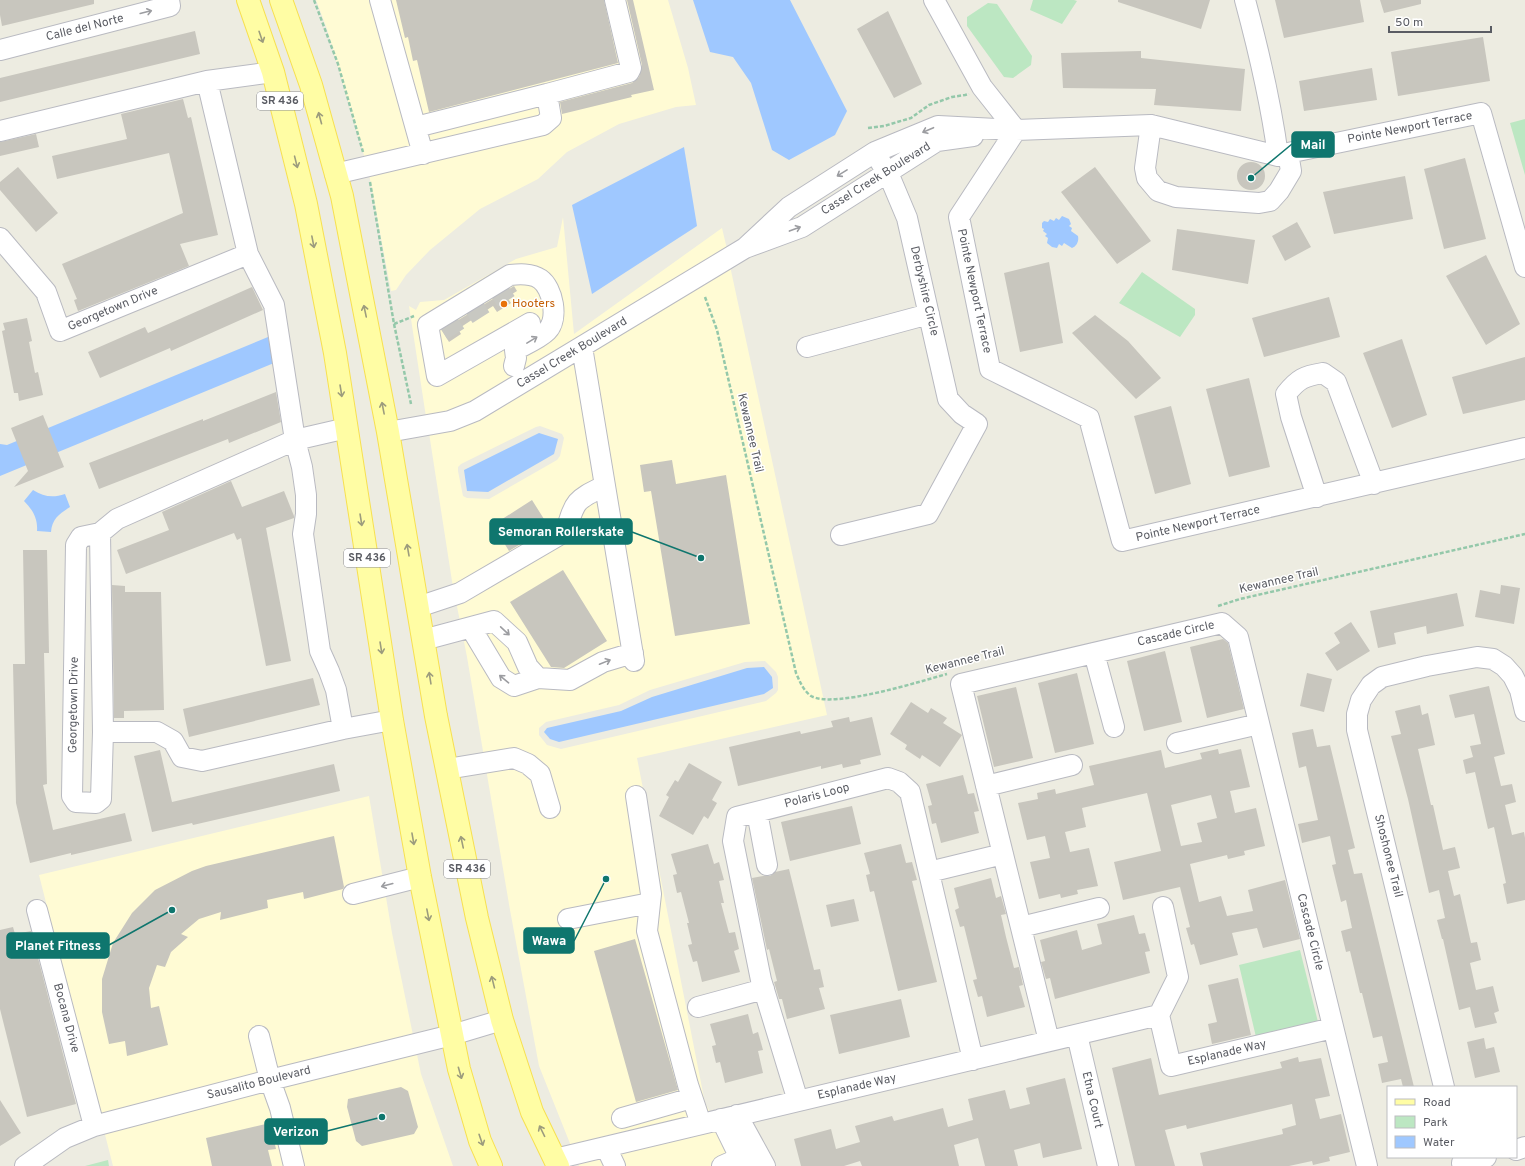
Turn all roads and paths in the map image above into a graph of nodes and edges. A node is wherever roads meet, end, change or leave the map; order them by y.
1 (248, 0) edge
2 (281, 0) edge
3 (314, 0) edge
4 (380, 0) edge
5 (615, 0) edge
6 (934, 0) edge
7 (1244, 0) edge
8 (170, 3) edge
9 (0, 50) edge
10 (273, 72) junction
11 (207, 81) junction
12 (982, 87) junction
13 (546, 94) junction
14 (1151, 126) junction
15 (416, 127) junction
16 (868, 128) dead end
17 (1016, 130) junction
18 (0, 131) edge
19 (875, 152) junction
20 (423, 154) junction
21 (1283, 154) junction
22 (363, 155) dead end
23 (887, 172) junction
24 (336, 174) junction
25 (369, 178) dead end
26 (0, 238) edge
27 (745, 248) junction
28 (248, 254) junction
29 (1525, 267) edge
30 (513, 285) tunnel mouth
31 (705, 297) dead end
32 (929, 314) junction
33 (416, 315) dead end
34 (552, 315) junction
35 (530, 323) dead end
36 (394, 324) junction
37 (494, 344) junction
38 (582, 347) junction
39 (807, 347) dead end
40 (519, 374) junction
41 (411, 404) dead end
42 (347, 428) junction
43 (388, 432) junction
44 (295, 440) junction
45 (1525, 448) edge
46 (1374, 484) junction
47 (604, 486) junction
48 (1317, 497) junction
49 (100, 533) junction
50 (840, 534) dead end
51 (1525, 534) edge
52 (418, 607) junction
53 (1214, 607) dead end
54 (471, 628) junction
55 (423, 640) junction
56 (1094, 653) junction
57 (952, 673) dead end
58 (538, 678) junction
59 (1525, 712) edge
60 (392, 720) junction
61 (1259, 724) junction
62 (1114, 727) dead end
63 (343, 729) junction
64 (103, 732) junction
65 (1177, 743) dead end
66 (1072, 765) dead end
67 (447, 769) junction
68 (986, 786) junction
69 (636, 796) dead end
70 (550, 808) dead end
71 (757, 812) junction
72 (1003, 854) junction
73 (767, 865) dead end
74 (929, 872) junction
75 (420, 877) junction
76 (353, 894) dead end
77 (650, 903) junction
78 (1163, 907) dead end
79 (1099, 908) dead end
80 (37, 910) dead end
81 (568, 919) dead end
82 (1021, 927) junction
83 (764, 989) junction
84 (698, 1007) dead end
85 (1159, 1015) junction
86 (502, 1020) junction
87 (1333, 1028) junction
88 (452, 1035) junction
89 (1077, 1035) junction
90 (259, 1036) dead end
91 (1049, 1041) junction
92 (973, 1060) junction
93 (270, 1080) junction
94 (1444, 1086) edge
95 (692, 1098) junction
96 (798, 1101) junction
97 (729, 1117) junction
98 (622, 1118) dead end
99 (701, 1124) junction
100 (94, 1126) junction
101 (606, 1147) junction
102 (1481, 1158) edge
103 (557, 1162) edge
104 (742, 1162) edge
105 (1462, 1162) edge
106 (25, 1166) edge
107 (294, 1166) edge
108 (491, 1166) edge
109 (615, 1166) edge
110 (722, 1166) edge
111 (765, 1166) edge
112 (1108, 1166) edge
113 (1367, 1166) edge

1 -> 10 main road, SR 436
24 -> 2 main road, SR 436
3 - 22 path
4 - 15 street
5 - 13 street
6 - 12 street
7 - 21 street
9 -> 8 street, Calle del Norte
10 - 11 street
10 -> 42 main road, SR 436
11 - 18 street
11 - 28 street
12 - 16 path
12 - 17 street
13 - 15 street
13 - 20 street
14 - 17 street, Pointe Newport Terrace
14 - 21 street, Pointe Newport Terrace
14 - 21 street
15 - 20 street
17 -> 19 street, Cassel Creek Boulevard
17 - 23 street, Cassel Creek Boulevard
17 - 48 street, Pointe Newport Terrace
19 - 23 street, Derbyshire Circle
19 -> 27 street, Cassel Creek Boulevard
20 - 24 street
21 - 29 street, Pointe Newport Terrace
27 -> 23 street, Cassel Creek Boulevard
23 - 32 street, Derbyshire Circle
43 -> 24 main road, SR 436
25 - 36 path
26 - 28 street, Georgetown Drive
27 - 38 street, Cassel Creek Boulevard
28 - 44 street
30 - 34 street
31 - 57 path, Kewannee Trail
32 - 39 street
32 - 50 street, Derbyshire Circle
33 - 36 path
34 - 37 street
40 -> 34 street
35 - 37 street
36 - 41 path
37 - 40 street
38 - 40 street, Cassel Creek Boulevard
38 - 47 street
40 - 43 street, Cassel Creek Boulevard
42 - 44 street, Georgetown Drive
42 -> 60 main road, SR 436
52 -> 43 main road, SR 436
44 - 49 street, Georgetown Drive
44 - 63 street
45 - 46 street, Pointe Newport Terrace
46 - 48 street, Pointe Newport Terrace
46 - 48 street
47 - 52 street
58 -> 47 street
49 - 64 street, Georgetown Drive
49 - 64 street, Georgetown Drive
51 - 53 path, Kewannee Trail
52 - 55 main road, SR 436
54 - 55 street
54 -> 58 street
58 -> 54 street
67 -> 55 main road, SR 436
56 - 61 street, Cascade Circle
56 - 62 street
56 - 68 street, Cascade Circle
59 - 94 street, Shoshonee Trail
60 - 63 street
60 -> 75 main road, SR 436
61 - 65 street
61 - 87 street, Cascade Circle
63 - 64 street
66 - 68 street
67 - 70 street
86 -> 67 main road, SR 436
68 - 72 street, Cascade Circle
69 - 77 street
71 - 73 street
71 - 74 street, Polaris Loop
71 - 83 street, Polaris Loop
72 - 74 street
72 - 82 street, Cascade Circle
74 - 92 street, Polaris Loop
75 -> 76 street
75 -> 88 main road, SR 436
77 - 81 street
77 - 95 street
78 - 85 street
79 - 82 street
80 - 100 street, Bocana Drive
82 - 91 street, Cascade Circle
83 - 84 street
83 - 96 street, Polaris Loop
85 - 87 street, Esplanade Way
85 - 89 street, Esplanade Way
86 - 88 street, Sausalito Boulevard
103 -> 86 main road, SR 436
87 - 113 street, Cascade Circle
88 - 93 street, Sausalito Boulevard
88 -> 108 main road, SR 436
89 - 91 street, Esplanade Way
89 - 112 street, Etna Court
90 - 93 street
91 - 92 street, Esplanade Way
92 - 96 street, Esplanade Way
93 - 100 street, Sausalito Boulevard
93 - 107 street
95 - 98 street
95 - 99 street
96 - 97 street, Esplanade Way
97 - 99 street, Esplanade Way
97 - 104 street
97 - 111 street
99 - 101 street, Esplanade Way
100 - 106 street, Sausalito Boulevard
101 - 103 street, Esplanade Way
101 - 109 street
102 - 105 street
104 - 110 street

